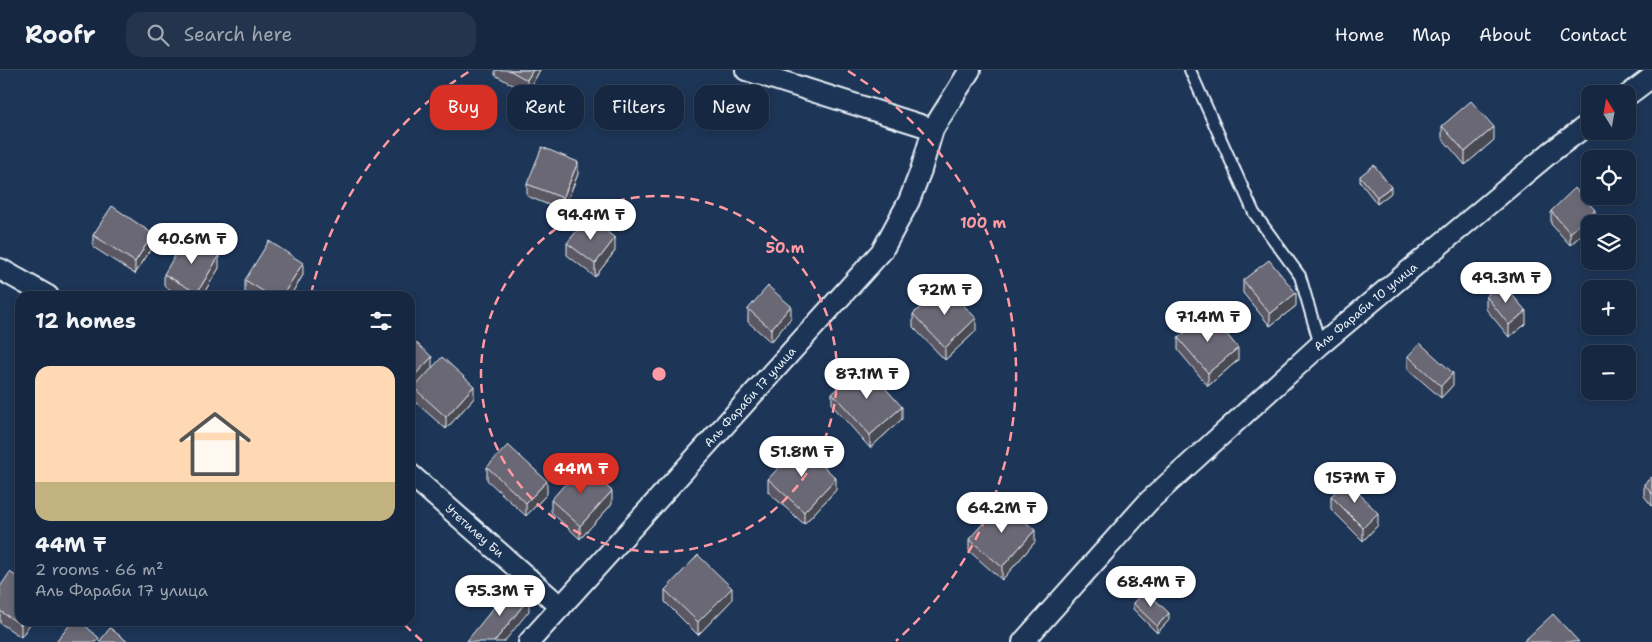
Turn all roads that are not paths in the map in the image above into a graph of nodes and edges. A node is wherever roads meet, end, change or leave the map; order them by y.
1 (746, 70) edge
2 (970, 70) edge
3 (1190, 70) edge
4 (1652, 77) edge
5 (1636, 89) edge
6 (933, 129) junction
7 (1581, 130) edge
8 (0, 269) edge
9 (39, 291) edge
10 (1320, 345) junction
11 (415, 478) edge
12 (561, 607) junction
13 (528, 642) edge
14 (1023, 642) edge

1 - 6 street
2 - 6 street, Аль Фараби 17 улица
3 - 10 lane
4 - 5 street
6 - 12 street, Аль Фараби 17 улица
7 - 10 street, Аль Фараби 10 улица
8 - 9 street
10 - 14 street, Аль Фараби 10 улица
11 - 12 street, Утетилеу Би
12 - 13 street, Аль Фараби 17 улица

